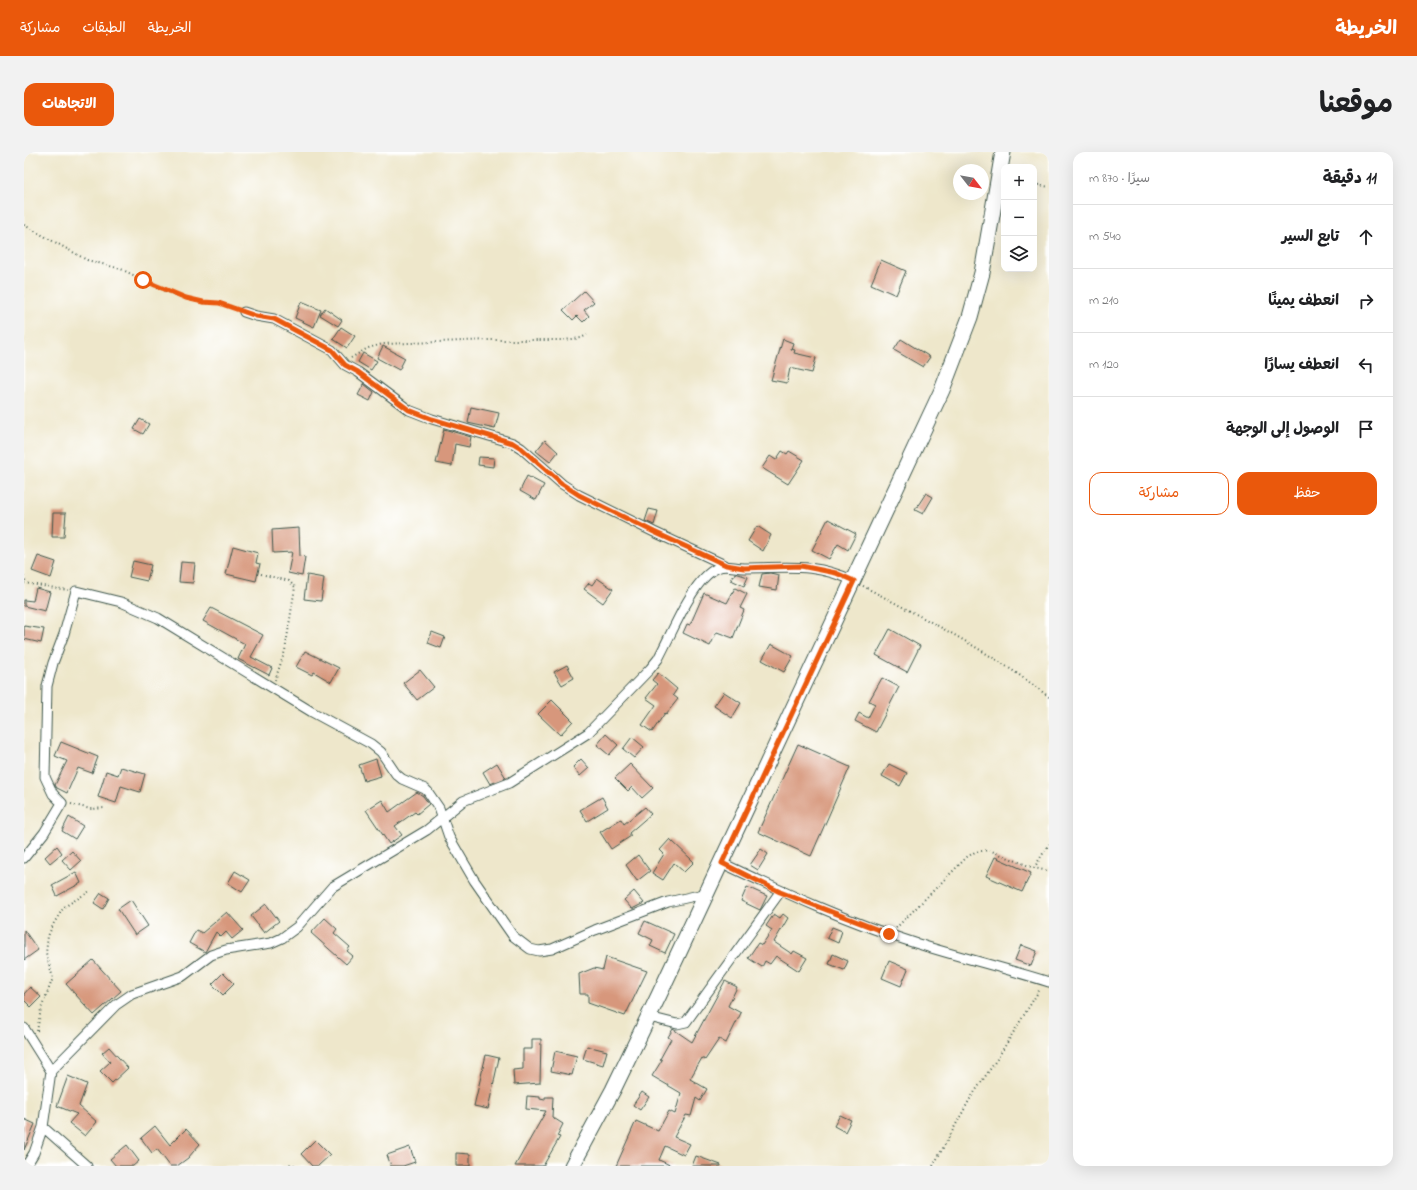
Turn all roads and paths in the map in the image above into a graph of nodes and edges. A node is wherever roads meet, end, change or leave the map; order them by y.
1 (1003, 152) edge
2 (1037, 185) edge
3 (1049, 187) edge
4 (24, 225) edge
5 (244, 312) joint
6 (587, 335) dead end
7 (343, 363) junction
8 (726, 565) junction
9 (261, 574) dead end
10 (24, 576) edge
11 (854, 581) junction
12 (25, 583) edge
13 (76, 591) junction
14 (272, 688) junction
15 (1049, 697) edge
16 (62, 803) junction
17 (105, 808) dead end
18 (443, 818) junction
19 (1049, 844) edge
20 (24, 858) edge
21 (722, 863) junction
22 (1034, 868) junction
23 (1049, 871) edge
24 (90, 891) dead end
25 (780, 892) junction
26 (708, 893) junction
27 (889, 934) junction
28 (1047, 981) edge
29 (649, 1016) junction
30 (24, 1028) edge
31 (35, 1046) junction
32 (51, 1071) junction
33 (44, 1127) junction
34 (26, 1166) edge
35 (87, 1166) edge
36 (286, 1166) edge
37 (297, 1166) edge
38 (572, 1166) edge
39 (933, 1166) edge

1 - 11 main road
2 - 3 path
4 - 5 path
5 - 7 street
6 - 7 path
7 - 8 street
8 - 11 street
8 - 18 street
9 - 14 path
10 - 12 path
11 - 15 path
11 - 21 main road
12 - 13 path
13 - 14 street
13 - 16 street
14 - 18 street
16 - 17 path
16 - 20 street
18 - 26 street
18 - 32 street
19 - 22 path
21 - 25 street
21 - 26 main road
22 - 23 path
22 - 27 path
24 - 31 path
25 - 27 street
25 - 29 street
26 - 29 main road
27 - 28 street
28 - 39 path
29 - 38 main road
30 - 31 street
31 - 32 street
32 - 33 street
33 - 34 street
33 - 35 street
36 - 37 path

